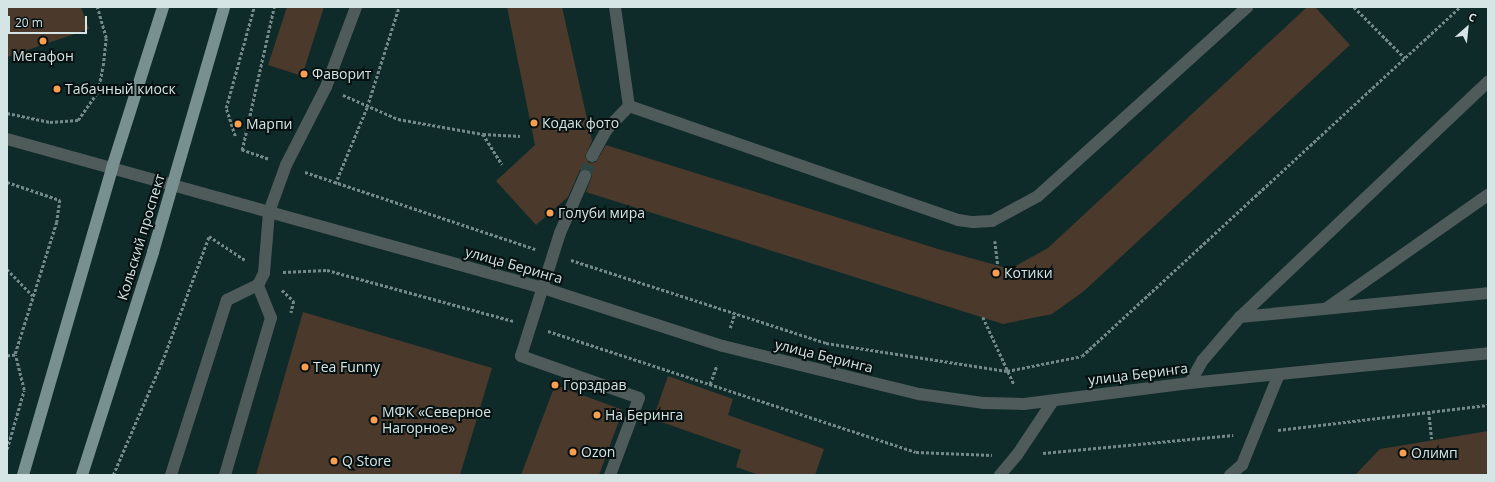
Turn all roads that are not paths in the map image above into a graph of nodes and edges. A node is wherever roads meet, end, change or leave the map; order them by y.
1 (163, 7) edge
2 (224, 7) edge
3 (356, 7) edge
4 (615, 7) edge
5 (1247, 7) edge
6 (1488, 82) edge
7 (629, 106) junction
8 (7, 139) edge
9 (592, 156) tunnel mouth
10 (112, 168) junction
11 (585, 176) tunnel mouth
12 (172, 185) junction
13 (1488, 195) edge
14 (269, 212) junction
15 (258, 285) junction
16 (543, 288) junction
17 (1488, 292) edge
18 (1326, 309) junction
19 (1240, 317) junction
20 (1488, 353) edge
21 (1278, 374) junction
22 (1190, 383) junction
23 (1053, 401) junction
24 (23, 475) edge
25 (82, 475) edge
26 (172, 475) edge
27 (225, 475) edge
28 (610, 475) edge
29 (1000, 475) edge
30 (1230, 475) edge

1 - 10 main road
2 - 12 main road, Кольский проспект
3 - 14 street
4 - 7 street
5 - 7 street
6 - 19 street
7 - 9 street
8 - 10 street, улица Беринга
10 - 12 street, улица Беринга
10 - 24 main road
11 - 16 street
12 - 14 street, улица Беринга
12 - 25 main road, Кольский проспект
13 - 18 street
14 - 15 street
14 - 16 street, улица Беринга
15 - 26 street
15 - 27 street
16 - 23 street, улица Беринга
16 - 28 street
17 - 18 street
18 - 19 street
19 - 22 street
20 - 21 street, улица Беринга
21 - 22 street, улица Беринга
21 - 30 street
22 - 23 street, улица Беринга
23 - 29 street

